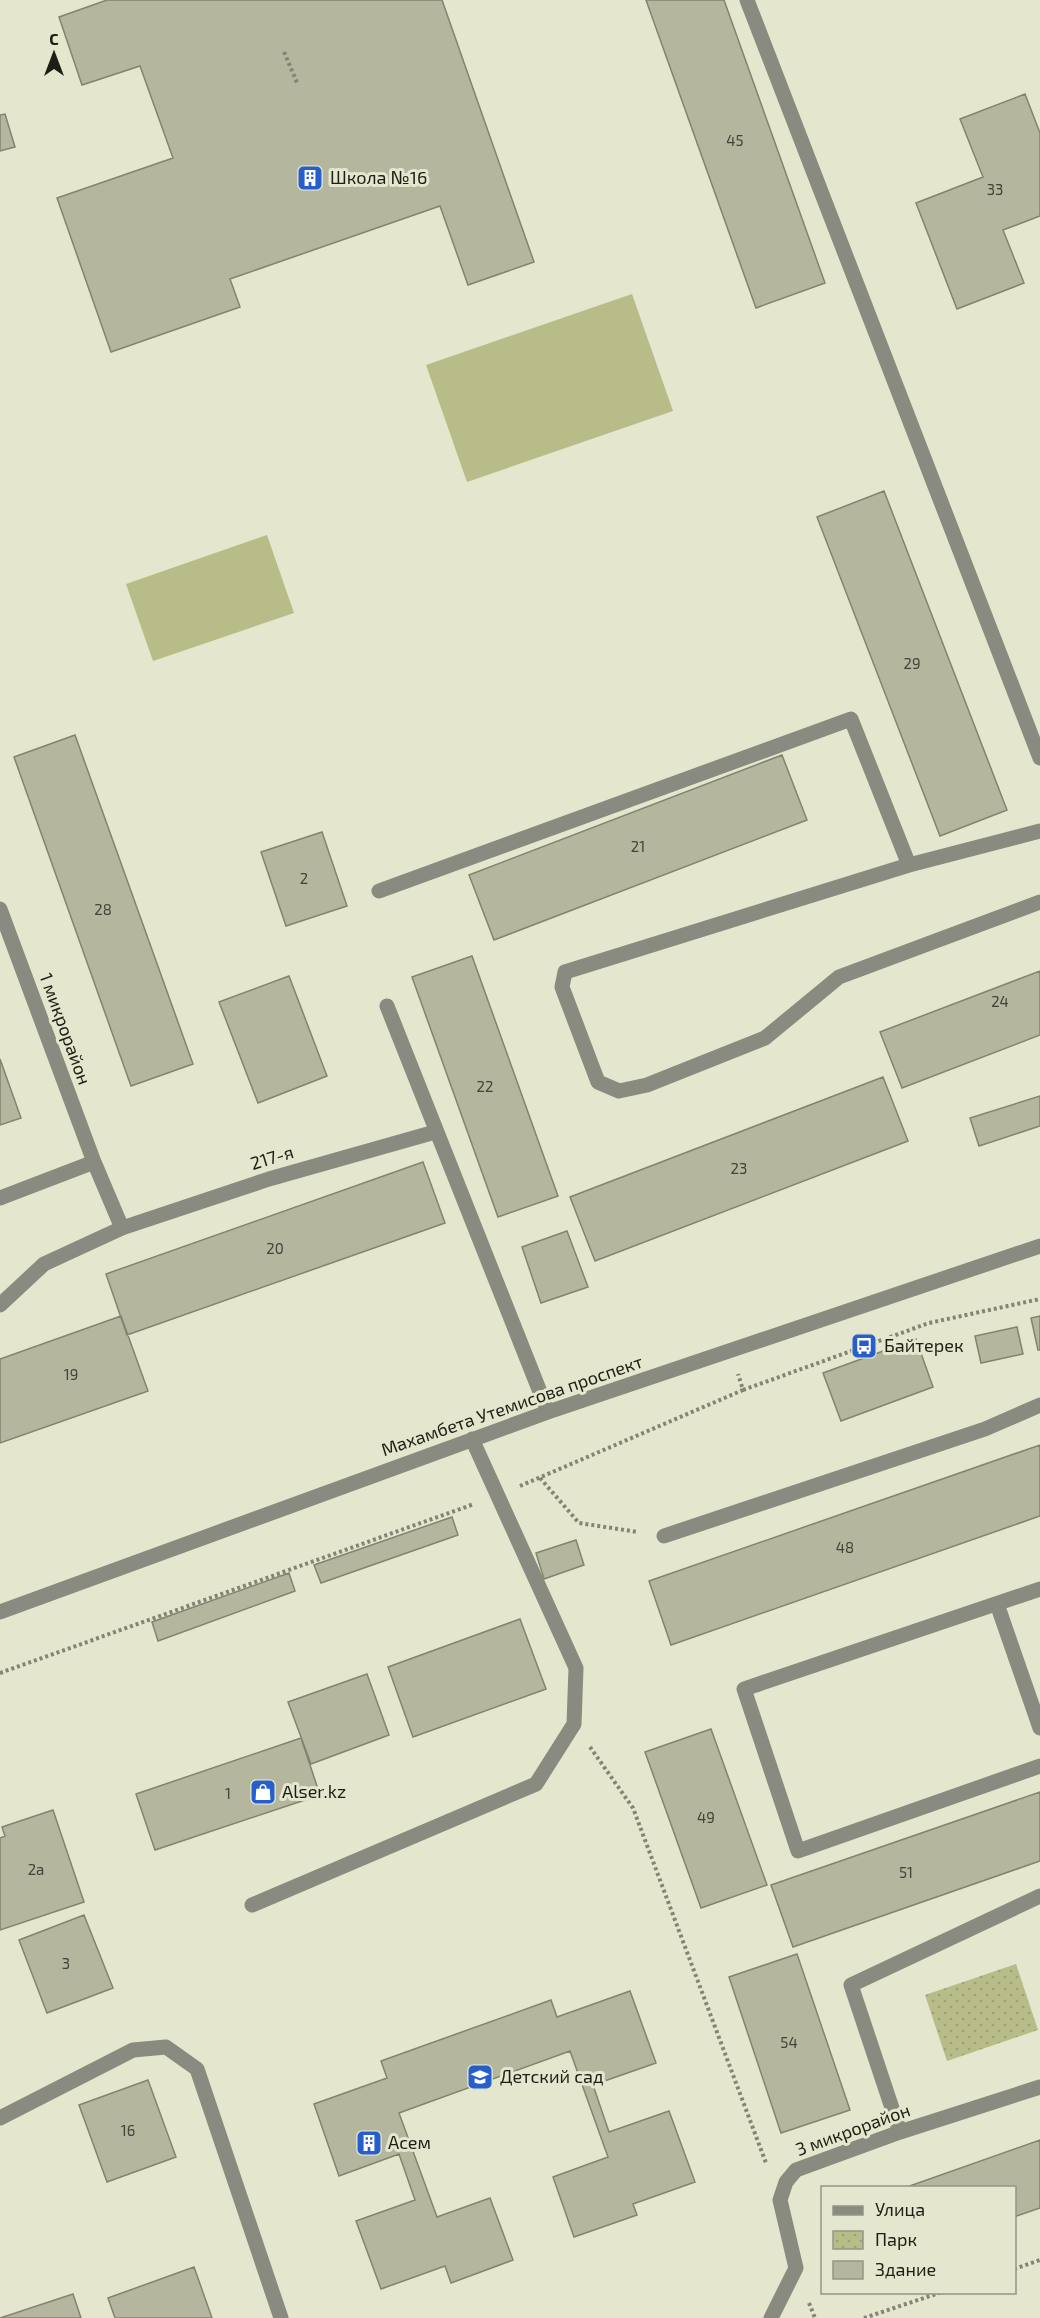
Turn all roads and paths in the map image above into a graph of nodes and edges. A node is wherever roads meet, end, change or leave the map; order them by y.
1 (747, 0) edge
2 (284, 52) dead end
3 (298, 85) dead end
4 (1040, 758) edge
5 (1040, 831) edge
6 (909, 865) junction
7 (379, 891) dead end
8 (1040, 902) edge
9 (0, 909) edge
10 (387, 1006) dead end
11 (435, 1132) junction
12 (94, 1162) junction
13 (0, 1198) edge
14 (122, 1228) junction
15 (1040, 1246) edge
16 (1040, 1299) edge
17 (0, 1305) edge
18 (730, 1350) junction
19 (743, 1390) junction
20 (1040, 1405) edge
21 (549, 1412) junction
22 (472, 1440) junction
23 (540, 1478) junction
24 (496, 1497) junction
25 (664, 1536) joint
26 (1040, 1589) edge
27 (997, 1604) junction
28 (0, 1612) edge
29 (0, 1673) edge
30 (574, 1724) junction
31 (1040, 1728) edge
32 (1040, 1766) edge
33 (1040, 1896) edge
34 (252, 1905) dead end
35 (1040, 2087) edge
36 (0, 2118) edge
37 (900, 2132) junction
38 (780, 2200) junction
39 (1040, 2260) edge
40 (1016, 2268) edge
41 (936, 2294) edge
42 (281, 2318) edge
43 (771, 2318) edge
44 (864, 2318) edge

1 - 4 street
2 - 3 path
5 - 6 street
6 - 7 street
6 - 8 street
9 - 12 street, 1 микрорайон
10 - 11 street
11 - 14 street, 217-я
11 - 21 street
12 - 13 street
12 - 14 street, 1 микрорайон
14 - 17 street, 217-я
15 - 18 street, Махамбета Утемисова проспект
16 - 19 path
18 - 19 path
18 - 21 street, Махамбета Утемисова проспект
19 - 23 path
20 - 25 street
21 - 22 street, Махамбета Утемисова проспект
22 - 24 street
22 - 28 street, Махамбета Утемисова проспект
23 - 24 path
23 - 25 path
24 - 29 path
24 - 30 street
26 - 27 street
27 - 31 street
27 - 32 street
30 - 34 street
30 - 38 path
33 - 37 street
35 - 37 street, 3 микрорайон
36 - 42 street
37 - 38 street, 3 микрорайон
38 - 43 street
39 - 40 path
41 - 44 path

